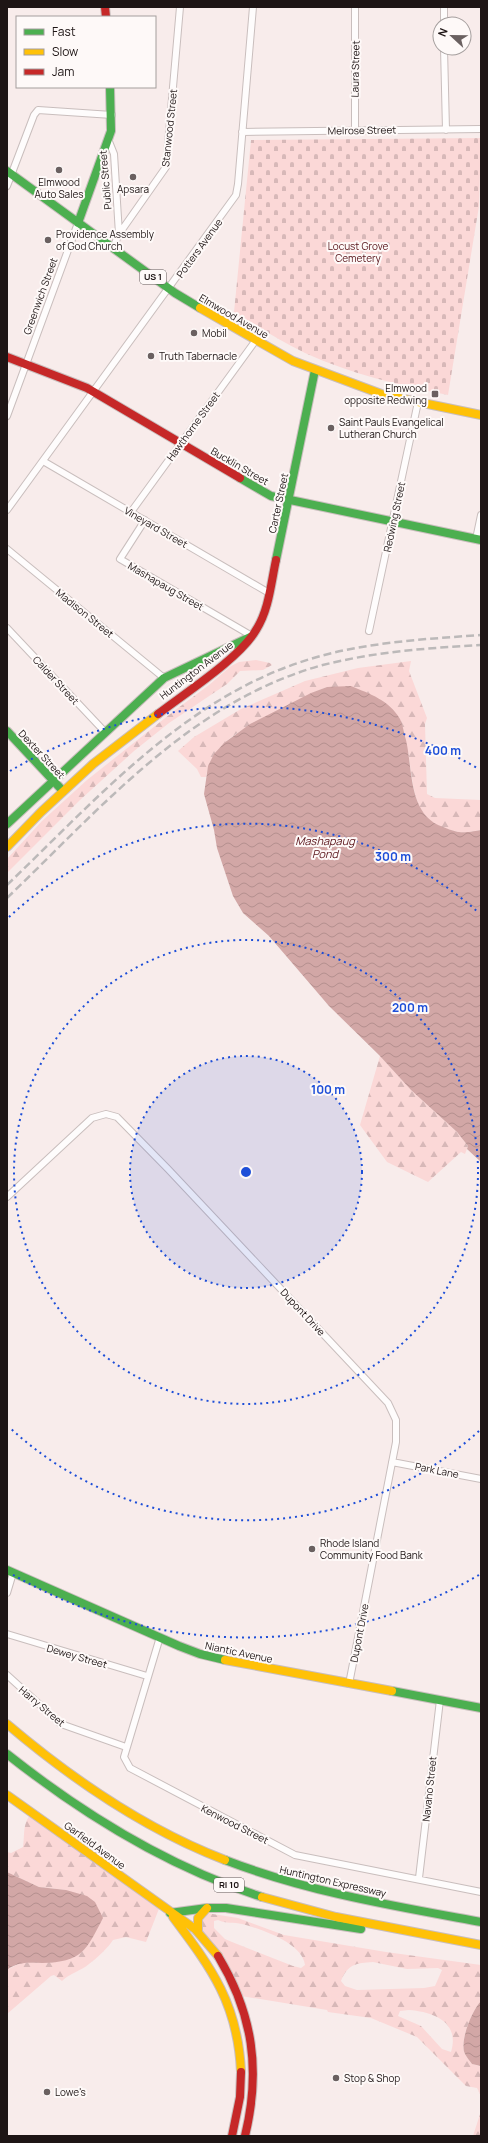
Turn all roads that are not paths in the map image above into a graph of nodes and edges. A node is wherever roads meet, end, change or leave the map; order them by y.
1 (180, 7) edge
2 (253, 7) edge
3 (356, 7) edge
4 (444, 56) edge
5 (110, 88) edge
6 (112, 115) junction
7 (481, 129) edge
8 (354, 130) junction
9 (446, 130) junction
10 (242, 132) junction
11 (108, 139) junction
12 (9, 173) edge
13 (7, 186) edge
14 (78, 223) junction
15 (119, 234) junction
16 (113, 248) junction
17 (169, 289) junction
18 (256, 340) junction
19 (7, 357) edge
20 (25, 364) junction
21 (315, 370) junction
22 (93, 392) junction
23 (418, 402) junction
24 (481, 415) edge
25 (7, 416) edge
26 (181, 443) junction
27 (43, 461) junction
28 (288, 500) junction
29 (7, 510) edge
30 (131, 512) junction
31 (481, 515) edge
32 (145, 520) junction
33 (392, 522) junction
34 (478, 540) edge
35 (7, 550) edge
36 (269, 593) junction
37 (7, 628) edge
38 (369, 631) dead end
39 (252, 636) junction
40 (164, 678) junction
41 (7, 731) edge
42 (105, 732) junction
43 (53, 780) junction
44 (63, 791) junction
45 (7, 824) edge
46 (7, 847) edge
47 (7, 1197) edge
48 (392, 1462) junction
49 (481, 1479) edge
50 (10, 1571) edge
51 (7, 1592) edge
52 (7, 1634) edge
53 (160, 1637) junction
54 (7, 1675) edge
55 (147, 1676) junction
56 (349, 1684) junction
57 (440, 1700) junction
58 (481, 1708) edge
59 (7, 1716) edge
60 (7, 1724) edge
61 (126, 1747) junction
62 (7, 1754) edge
63 (44, 1755) junction
64 (7, 1795) edge
65 (419, 1878) junction
66 (481, 1892) edge
67 (207, 1908) junction
68 (170, 1913) junction
69 (481, 1922) edge
70 (198, 1931) junction
71 (436, 1936) junction
72 (481, 1945) edge
73 (232, 2136) edge
74 (245, 2136) edge

1 - 15 street, Stanwood Street
2 - 10 street, Potters Avenue
3 - 8 street, Laura Street
4 - 9 street
5 - 6 main road, Public Street
6 - 11 main road, Public Street
6 - 12 street
7 - 9 street, Melrose Street
8 - 9 street, Melrose Street
8 - 10 street, Melrose Street
10 - 17 street, Potters Avenue
11 - 14 main road, Greenwich Street
11 - 15 street, Public Street
12 - 13 street
12 - 14 main road, Elmwood Avenue / US 1
14 - 16 main road, Elmwood Avenue / US 1
14 - 20 street, Greenwich Street
15 - 16 street, Public Street
16 - 17 main road, Elmwood Avenue / US 1
17 - 18 main road, Elmwood Avenue / US 1
17 - 22 street, Potters Avenue
18 - 21 main road, Elmwood Avenue / US 1
18 - 26 street, Hawthorne Street
19 - 20 main road, Bucklin Street
20 - 22 main road, Bucklin Street
20 - 25 street, Greenwich Street
21 - 23 main road, Elmwood Avenue / US 1
21 - 28 main road, Carter Street
22 - 26 main road, Bucklin Street
22 - 27 street, Potters Avenue
23 - 24 main road, Elmwood Avenue / US 1
23 - 33 street, Redwing Street
26 - 28 main road, Bucklin Street
26 - 30 street, Hawthorne Street
27 - 29 street, Potters Avenue
27 - 30 street, Vineyard Street
28 - 33 main road, Bucklin Street
28 - 36 main road, Carter Street
30 - 32 street, Vineyard Street
31 - 34 street
32 - 36 street, Vineyard Street
32 - 39 street, Mashapaug Street
33 - 34 main road, Bucklin Street
33 - 38 street, Redwing Street
35 - 40 street, Madison Street
36 - 39 main road, Carter Street
37 - 42 street, Calder Street
39 - 40 main road, Huntington Avenue
39 - 44 main road, Huntington Avenue
40 - 42 main road, Huntington Avenue
41 - 43 main road, Dexter Street
42 - 43 main road, Huntington Avenue
43 - 44 main road, Dexter Street
43 - 45 main road, Huntington Avenue
44 - 46 main road, Huntington Avenue
47 - 48 street, Dupont Drive
48 - 49 street, Park Lane
48 - 56 street, Dupont Drive
50 - 51 street
50 - 53 main road, Niantic Avenue
52 - 55 street, Dewey Street
53 - 55 street, Kenwood Street
53 - 56 main road, Niantic Avenue
54 - 61 street, Harry Street
55 - 61 street, Kenwood Street
56 - 57 main road, Niantic Avenue
57 - 58 main road, Niantic Avenue
57 - 65 street, Navaho Street
59 - 63 main road
60 - 63 main road, Huntington Expressway / RI 10
61 - 65 street, Kenwood Street
62 - 71 main road, RI 10
63 - 69 main road, Huntington Expressway / RI 10
64 - 68 main road, Garfield Avenue
65 - 66 street, Kenwood Street
67 - 68 main road
67 - 70 main road
67 - 71 main road
68 - 70 main road, Garfield Avenue
68 - 73 main road, Garfield Avenue
70 - 74 main road, Garfield Avenue
71 - 72 main road, RI 10

